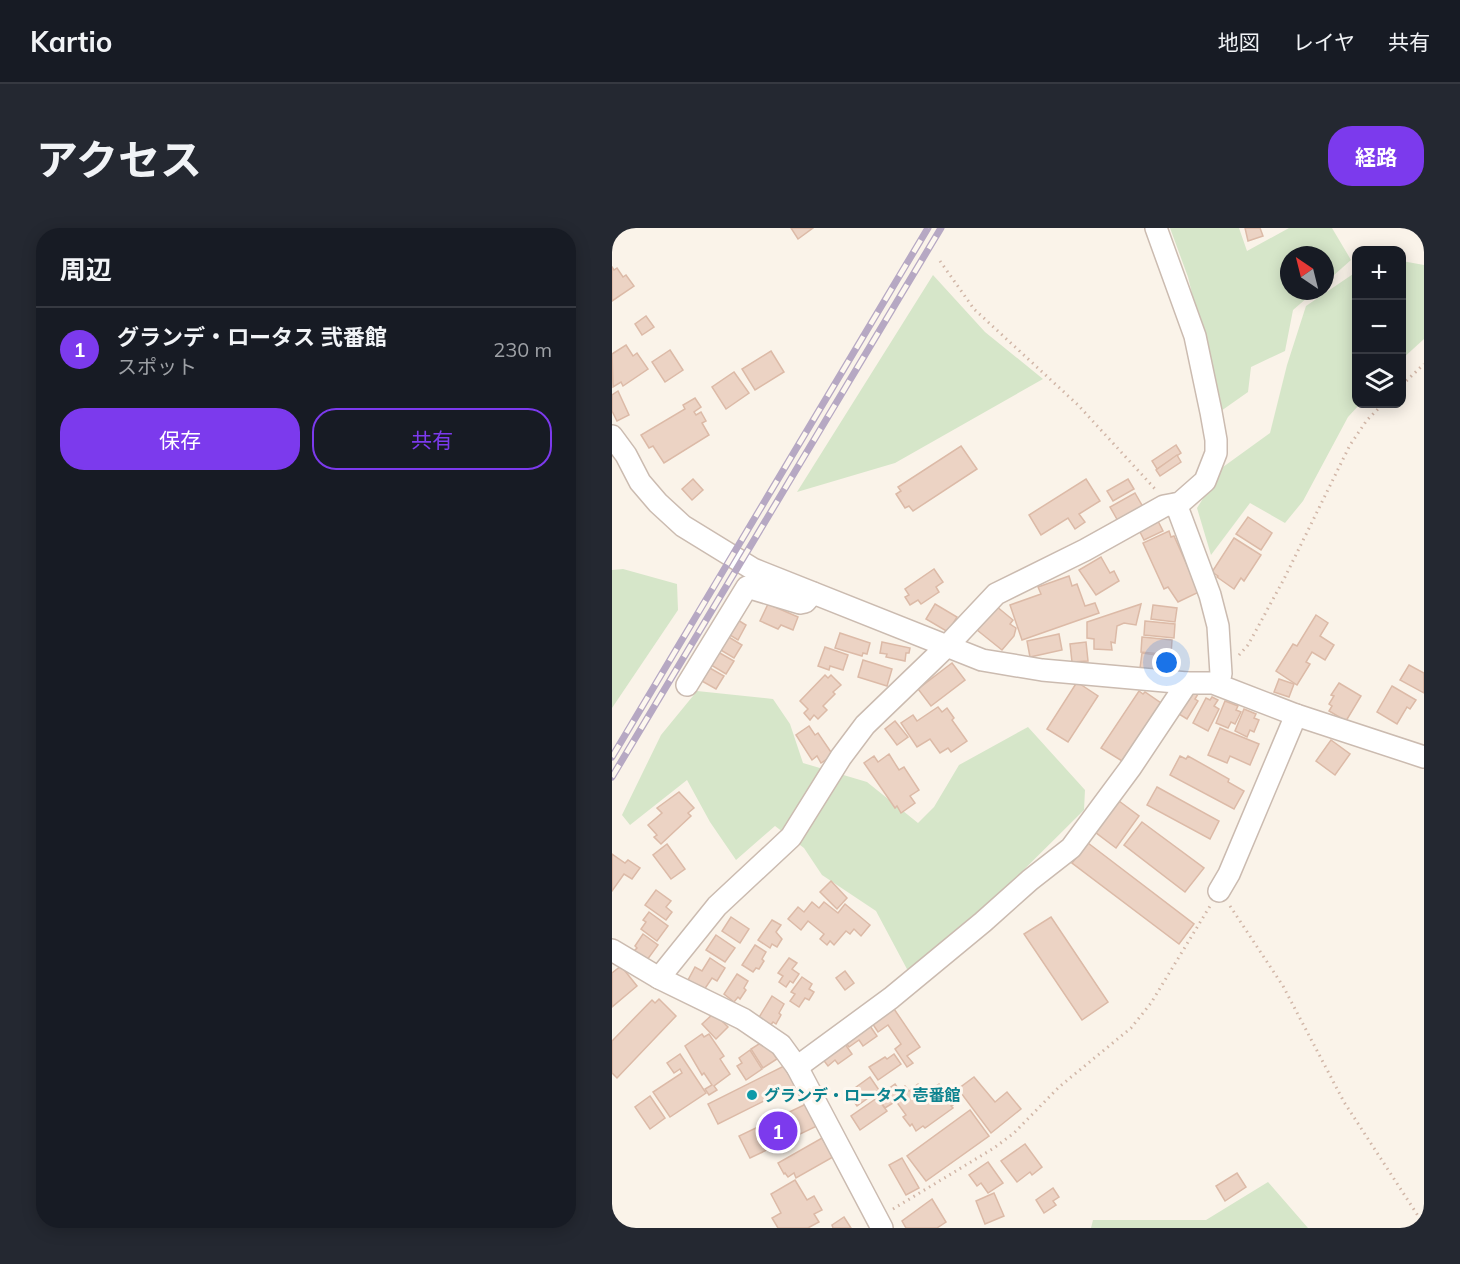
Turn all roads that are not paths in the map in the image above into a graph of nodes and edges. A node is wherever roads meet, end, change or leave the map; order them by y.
1 (1156, 228) edge
2 (612, 436) edge
3 (1176, 504) junction
4 (813, 593) junction
5 (948, 645) junction
6 (1221, 674) road end
7 (1187, 683) junction
8 (687, 686) dead end
9 (1296, 715) junction
10 (1424, 758) edge
11 (1219, 891) road end
12 (612, 950) edge
13 (659, 978) junction
14 (797, 1067) junction
15 (879, 1224) edge

1 - 3 street
2 - 4 street
3 - 5 street
3 - 6 street
4 - 5 street
4 - 8 street
5 - 7 street
5 - 13 street
7 - 9 street
7 - 14 street
9 - 10 street
9 - 11 street
12 - 13 street
13 - 14 street
14 - 15 street

